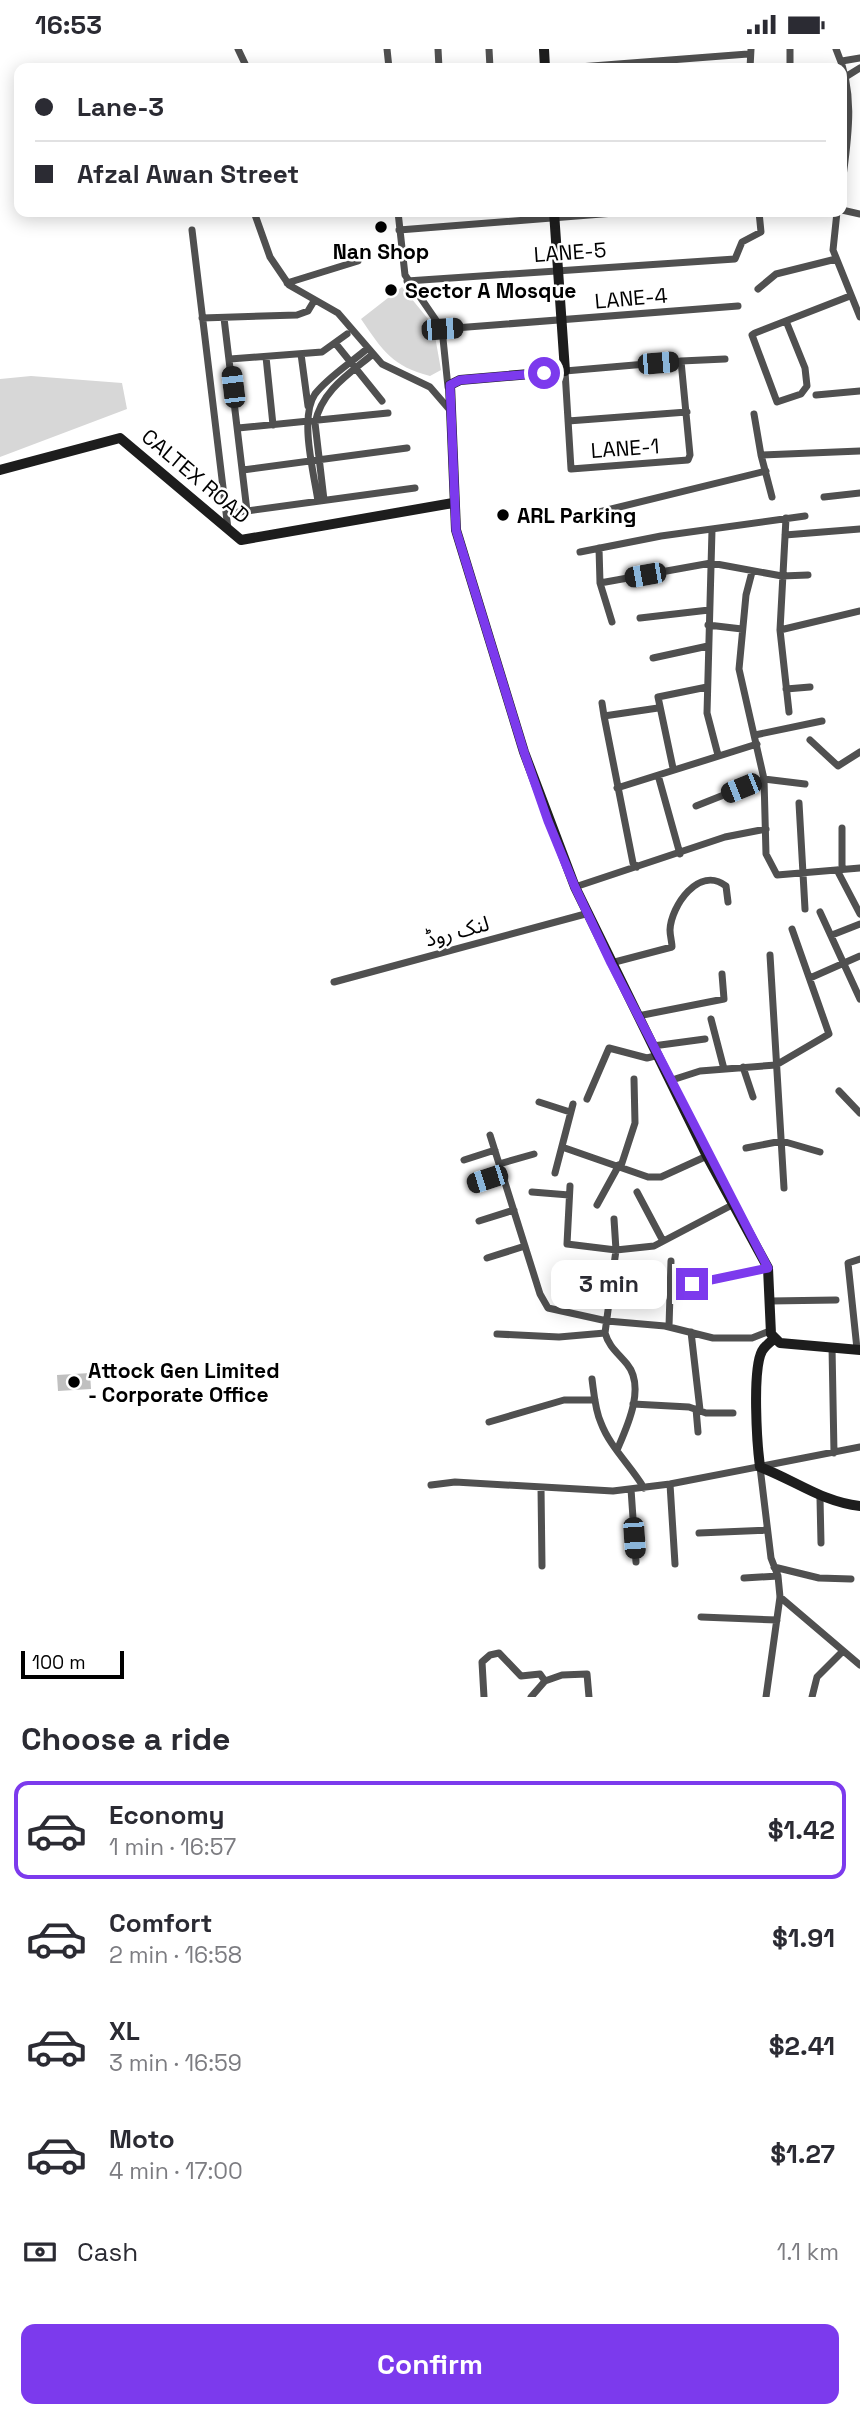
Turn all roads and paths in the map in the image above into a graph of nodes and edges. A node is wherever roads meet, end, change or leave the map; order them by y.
1 (836, 49) edge
2 (750, 52) edge
3 (860, 58) edge
4 (842, 61) joint
5 (624, 63) edge
6 (860, 68) edge
7 (847, 76) edge
8 (256, 217) edge
9 (398, 217) edge
10 (525, 217) edge
11 (554, 217) edge
12 (760, 217) edge
13 (839, 217) edge
14 (192, 230) dead end
15 (399, 230) junction
16 (836, 259) junction
17 (358, 261) dead end
18 (558, 270) junction
19 (407, 281) junction
20 (287, 283) junction
21 (758, 289) dead end
22 (854, 298) edge
23 (314, 301) junction
24 (738, 306) dead end
25 (860, 317) edge
26 (202, 318) junction
27 (225, 318) junction
28 (561, 321) junction
29 (786, 321) junction
30 (442, 329) junction
31 (347, 334) dead end
32 (336, 344) junction
33 (371, 351) junction
34 (301, 354) junction
35 (266, 356) junction
36 (230, 359) junction
37 (725, 359) dead end
38 (681, 361) junction
39 (353, 366) junction
40 (565, 371) junction
41 (448, 389) junction
42 (860, 391) edge
43 (816, 395) dead end
44 (382, 401) dead end
45 (449, 409) junction
46 (309, 410) junction
47 (687, 412) junction
48 (388, 413) dead end
49 (754, 414) dead end
50 (311, 421) junction
51 (568, 421) junction
52 (273, 425) junction
53 (238, 429) junction
54 (407, 448) dead end
55 (860, 451) edge
56 (761, 456) junction
57 (315, 459) junction
58 (0, 470) edge
59 (243, 470) junction
60 (766, 471) junction
61 (415, 488) dead end
62 (860, 493) edge
63 (772, 497) dead end
64 (824, 497) dead end
65 (321, 501) junction
66 (453, 503) junction
67 (247, 511) junction
68 (232, 513) dead end
69 (595, 513) dead end
70 (805, 516) dead end
71 (786, 518) junction
72 (860, 529) edge
73 (228, 530) junction
74 (712, 530) junction
75 (785, 535) junction
76 (599, 548) junction
77 (580, 552) dead end
78 (711, 563) junction
79 (752, 572) junction
80 (808, 575) dead end
81 (782, 576) junction
82 (600, 583) junction
83 (709, 610) junction
84 (860, 611) edge
85 (640, 618) dead end
86 (612, 622) dead end
87 (708, 625) junction
88 (742, 629) junction
89 (780, 630) junction
90 (708, 646) junction
91 (653, 658) dead end
92 (707, 687) junction
93 (810, 687) dead end
94 (786, 689) junction
95 (602, 703) dead end
96 (658, 708) junction
97 (789, 712) dead end
98 (604, 716) junction
99 (822, 721) dead end
100 (756, 739) junction
101 (810, 740) dead end
102 (860, 752) edge
103 (718, 755) junction
104 (673, 768) junction
105 (658, 775) junction
106 (764, 779) junction
107 (805, 784) dead end
108 (617, 788) junction
109 (799, 803) dead end
110 (696, 806) dead end
111 (842, 828) dead end
112 (766, 829) junction
113 (680, 854) junction
114 (637, 867) junction
115 (860, 868) edge
116 (839, 870) junction
117 (802, 873) junction
118 (575, 887) junction
119 (728, 902) dead end
120 (805, 909) dead end
121 (820, 912) dead end
122 (589, 913) junction
123 (860, 914) edge
124 (860, 924) edge
125 (792, 929) dead end
126 (832, 935) junction
127 (770, 955) dead end
128 (860, 956) edge
129 (845, 962) junction
130 (611, 963) junction
131 (722, 974) dead end
132 (810, 978) junction
133 (334, 982) dead end
134 (859, 996) edge
135 (638, 1016) junction
136 (711, 1019) dead end
137 (705, 1039) dead end
138 (656, 1051) junction
139 (776, 1065) junction
140 (743, 1067) junction
141 (724, 1069) junction
142 (634, 1079) dead end
143 (672, 1080) junction
144 (839, 1091) dead end
145 (753, 1097) dead end
146 (587, 1099) dead end
147 (539, 1102) dead end
148 (860, 1112) edge
149 (490, 1135) dead end
150 (782, 1141) junction
151 (562, 1147) junction
152 (746, 1148) dead end
153 (495, 1150) junction
154 (820, 1152) dead end
155 (534, 1154) dead end
156 (707, 1156) junction
157 (464, 1160) dead end
158 (499, 1164) junction
159 (620, 1166) junction
160 (555, 1173) dead end
161 (502, 1174) junction
162 (471, 1184) dead end
163 (785, 1188) dead end
164 (532, 1192) dead end
165 (636, 1192) dead end
166 (734, 1203) junction
167 (597, 1205) dead end
168 (514, 1210) junction
169 (614, 1219) dead end
170 (479, 1221) dead end
171 (663, 1241) junction
172 (525, 1246) junction
173 (616, 1250) junction
174 (487, 1258) dead end
175 (860, 1259) edge
176 (671, 1261) dead end
177 (768, 1268) junction
178 (692, 1284) dead end
179 (836, 1300) dead end
180 (770, 1301) junction
181 (856, 1305) edge
182 (607, 1321) junction
183 (669, 1327) junction
184 (691, 1332) junction
185 (605, 1333) junction
186 (497, 1334) dead end
187 (772, 1335) junction
188 (832, 1347) junction
189 (858, 1350) edge
190 (592, 1379) dead end
191 (595, 1400) junction
192 (633, 1404) junction
193 (698, 1410) junction
194 (733, 1413) dead end
195 (489, 1422) dead end
196 (698, 1432) dead end
197 (860, 1447) edge
198 (617, 1450) junction
199 (834, 1453) junction
200 (760, 1467) junction
201 (670, 1484) junction
202 (430, 1485) dead end
203 (541, 1487) junction
204 (644, 1488) junction
205 (631, 1489) junction
206 (820, 1498) junction
207 (860, 1506) edge
208 (767, 1530) junction
209 (699, 1534) dead end
210 (821, 1543) dead end
211 (636, 1562) dead end
212 (675, 1564) dead end
213 (542, 1566) dead end
214 (774, 1567) junction
215 (778, 1576) junction
216 (744, 1578) dead end
217 (851, 1579) dead end
218 (780, 1597) junction
219 (701, 1617) dead end
220 (777, 1620) junction
221 (843, 1651) junction
222 (860, 1665) edge
223 (545, 1681) junction
224 (535, 1696) edge
225 (484, 1697) edge
226 (589, 1697) edge
227 (766, 1697) edge
228 (812, 1697) edge

1 - 4 street
2 - 5 street
3 - 4 street
6 - 7 street
8 - 20 street
9 - 15 street
10 - 15 street
11 - 18 street
12 - 18 street, LANE-5
13 - 16 street
14 - 26 street
15 - 19 street
16 - 21 street
16 - 22 street
17 - 20 street
18 - 19 street, LANE-5
18 - 28 street
19 - 30 street
20 - 23 street
22 - 25 street
22 - 29 street
23 - 27 street
23 - 33 street
24 - 28 street, LANE-4
26 - 27 street
26 - 73 street
27 - 36 street
28 - 30 street, LANE-4
28 - 40 street
29 - 29 street
30 - 41 street
31 - 32 street
32 - 34 street
32 - 39 street
33 - 39 street
33 - 45 street
34 - 35 street
34 - 46 street
35 - 36 street
35 - 52 street
36 - 53 street
37 - 38 street
38 - 40 street
38 - 47 street
39 - 44 street
39 - 46 street
39 - 50 street
40 - 41 street
40 - 51 street
41 - 45 street
42 - 43 street
45 - 66 street
46 - 50 street
47 - 51 street
47 - 51 street, LANE-1
48 - 50 street
49 - 56 street
50 - 52 street
50 - 57 street
52 - 53 street
53 - 59 street
54 - 57 street
55 - 56 street
56 - 60 street
57 - 59 street
57 - 65 street
58 - 73 street, CALTEX ROAD
59 - 67 street
60 - 63 street
60 - 69 street
61 - 65 street
62 - 64 street
65 - 67 street
66 - 73 street, CALTEX ROAD
66 - 118 street
67 - 68 street
70 - 71 street
71 - 74 street
71 - 75 street
72 - 75 street
74 - 76 street
74 - 78 street
75 - 81 street
76 - 77 street
76 - 82 street
78 - 79 street
78 - 82 street
78 - 83 street
79 - 81 street
79 - 88 street
80 - 81 street
81 - 89 street
82 - 86 street
83 - 85 street
83 - 87 street
84 - 89 street
87 - 88 street
87 - 90 street
88 - 100 street
89 - 94 street
90 - 91 street
90 - 92 street
92 - 96 street
92 - 103 street
93 - 94 street
94 - 97 street
95 - 98 street
96 - 98 street
96 - 104 street
98 - 108 street
99 - 100 street
100 - 103 street
100 - 106 street
101 - 102 street
103 - 104 street
104 - 105 street
105 - 108 street
105 - 113 street
106 - 107 street
106 - 110 street
106 - 112 street
108 - 114 street
109 - 117 street
111 - 116 street
112 - 113 street
112 - 117 street
113 - 114 street
114 - 118 street
115 - 116 street
116 - 117 street
116 - 123 street
117 - 120 street
118 - 122 street
119 - 130 street
121 - 126 street
122 - 130 street
122 - 133 street, لنک روڈ
124 - 126 street
125 - 132 street
126 - 129 street
127 - 139 street
128 - 129 street
129 - 132 street
129 - 134 street
130 - 135 street
131 - 135 street
132 - 139 street
135 - 138 street
136 - 141 street
137 - 138 street
138 - 143 street
138 - 146 street
139 - 140 street
139 - 150 street
140 - 141 street
140 - 145 street
141 - 143 street
142 - 159 street
143 - 156 street
144 - 148 street
147 - 151 street
149 - 153 street
150 - 152 street
150 - 154 street
150 - 163 street
151 - 159 street
151 - 160 street
153 - 157 street
153 - 158 street
155 - 158 street
156 - 159 street
156 - 166 street
158 - 161 street
159 - 167 street
161 - 162 street
161 - 168 street
164 - 173 street
165 - 171 street
166 - 171 street
166 - 177 street
168 - 170 street
168 - 172 street
169 - 173 street
171 - 173 street
172 - 174 street
172 - 182 street
173 - 182 street
175 - 181 street
176 - 183 street
177 - 178 street
177 - 180 street
179 - 180 street
180 - 187 street
181 - 189 street
182 - 183 street
182 - 185 street
183 - 184 street
184 - 187 street
184 - 193 street
185 - 186 street
185 - 192 street
187 - 188 street
187 - 200 street
188 - 189 street
188 - 199 street
190 - 191 street
191 - 195 street
191 - 198 street
192 - 193 street
192 - 198 street
193 - 194 street
193 - 196 street
197 - 199 street
198 - 204 street
199 - 200 street
200 - 201 street
200 - 206 street
200 - 208 street
201 - 204 street
201 - 212 street
202 - 203 street
203 - 205 street
203 - 213 street
204 - 205 street
205 - 211 street
206 - 207 street
206 - 210 street
208 - 209 street
208 - 214 street
214 - 215 street
214 - 217 street
215 - 216 street
215 - 218 street
218 - 220 street
218 - 221 street
219 - 220 street
220 - 227 street
221 - 222 street
221 - 228 street
223 - 224 street
223 - 225 street
223 - 226 street

